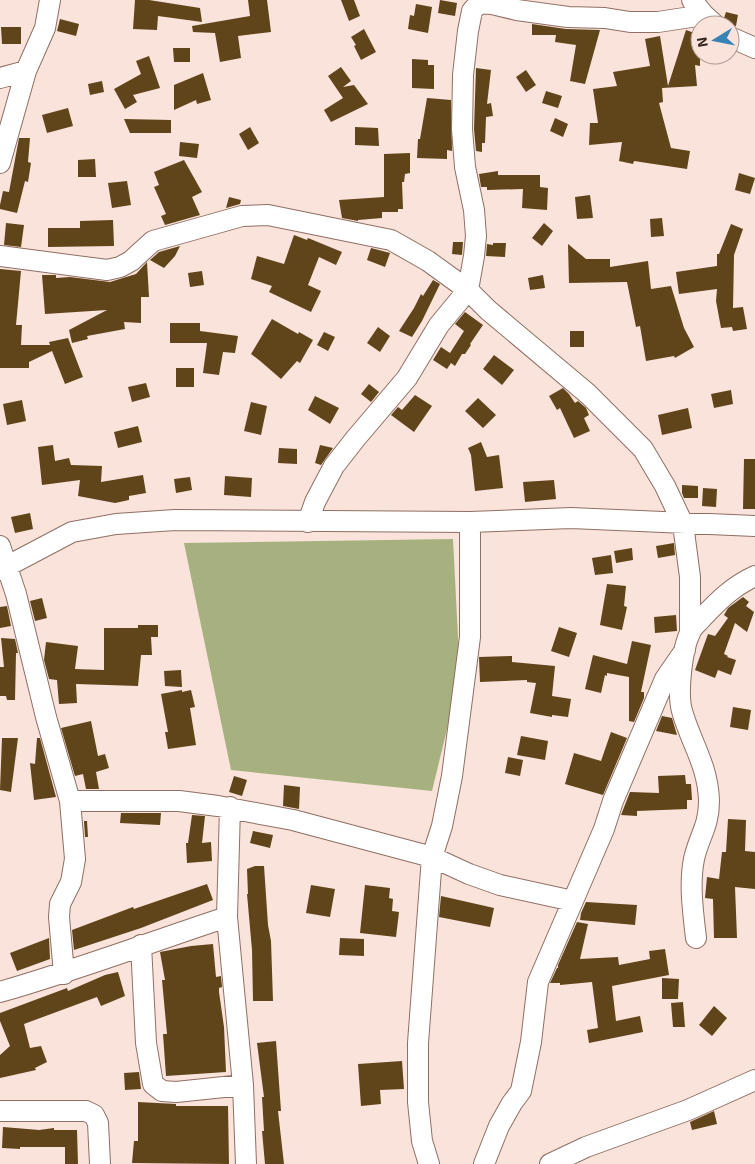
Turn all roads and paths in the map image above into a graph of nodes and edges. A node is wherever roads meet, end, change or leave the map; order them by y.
1 (50, 0) edge
2 (704, 13) edge
3 (740, 41) edge
4 (755, 48) edge
5 (26, 72) junction
6 (0, 78) edge
7 (0, 163) edge
8 (0, 256) edge
9 (468, 290) junction
10 (308, 522) junction
11 (470, 522) junction
12 (683, 524) junction
13 (755, 526) edge
14 (0, 546) edge
15 (4, 568) edge
16 (755, 576) edge
17 (687, 641) junction
18 (70, 802) junction
19 (230, 807) junction
20 (432, 857) junction
21 (572, 901) junction
22 (228, 917) junction
23 (696, 938) dead end
24 (141, 945) junction
25 (64, 974) junction
26 (0, 992) edge
27 (755, 1080) edge
28 (243, 1085) junction
29 (0, 1111) edge
30 (100, 1164) edge
31 (246, 1164) edge
32 (429, 1164) edge
33 (484, 1164) edge
34 (550, 1164) edge

1 - 5 street
2 - 9 street
3 - 4 street
5 - 6 street
5 - 7 street
8 - 9 street
9 - 10 street
9 - 12 street
10 - 11 street
10 - 15 street
11 - 12 street
11 - 20 street
12 - 13 street
12 - 17 street
14 - 15 street
15 - 18 street
16 - 17 street
17 - 21 street
17 - 23 street
18 - 19 street
18 - 25 street
19 - 20 street
19 - 22 street
20 - 21 street
20 - 32 street
21 - 33 street
22 - 24 street
22 - 28 street
24 - 25 street
24 - 28 street
25 - 26 street
27 - 34 street
28 - 31 street
29 - 30 street

